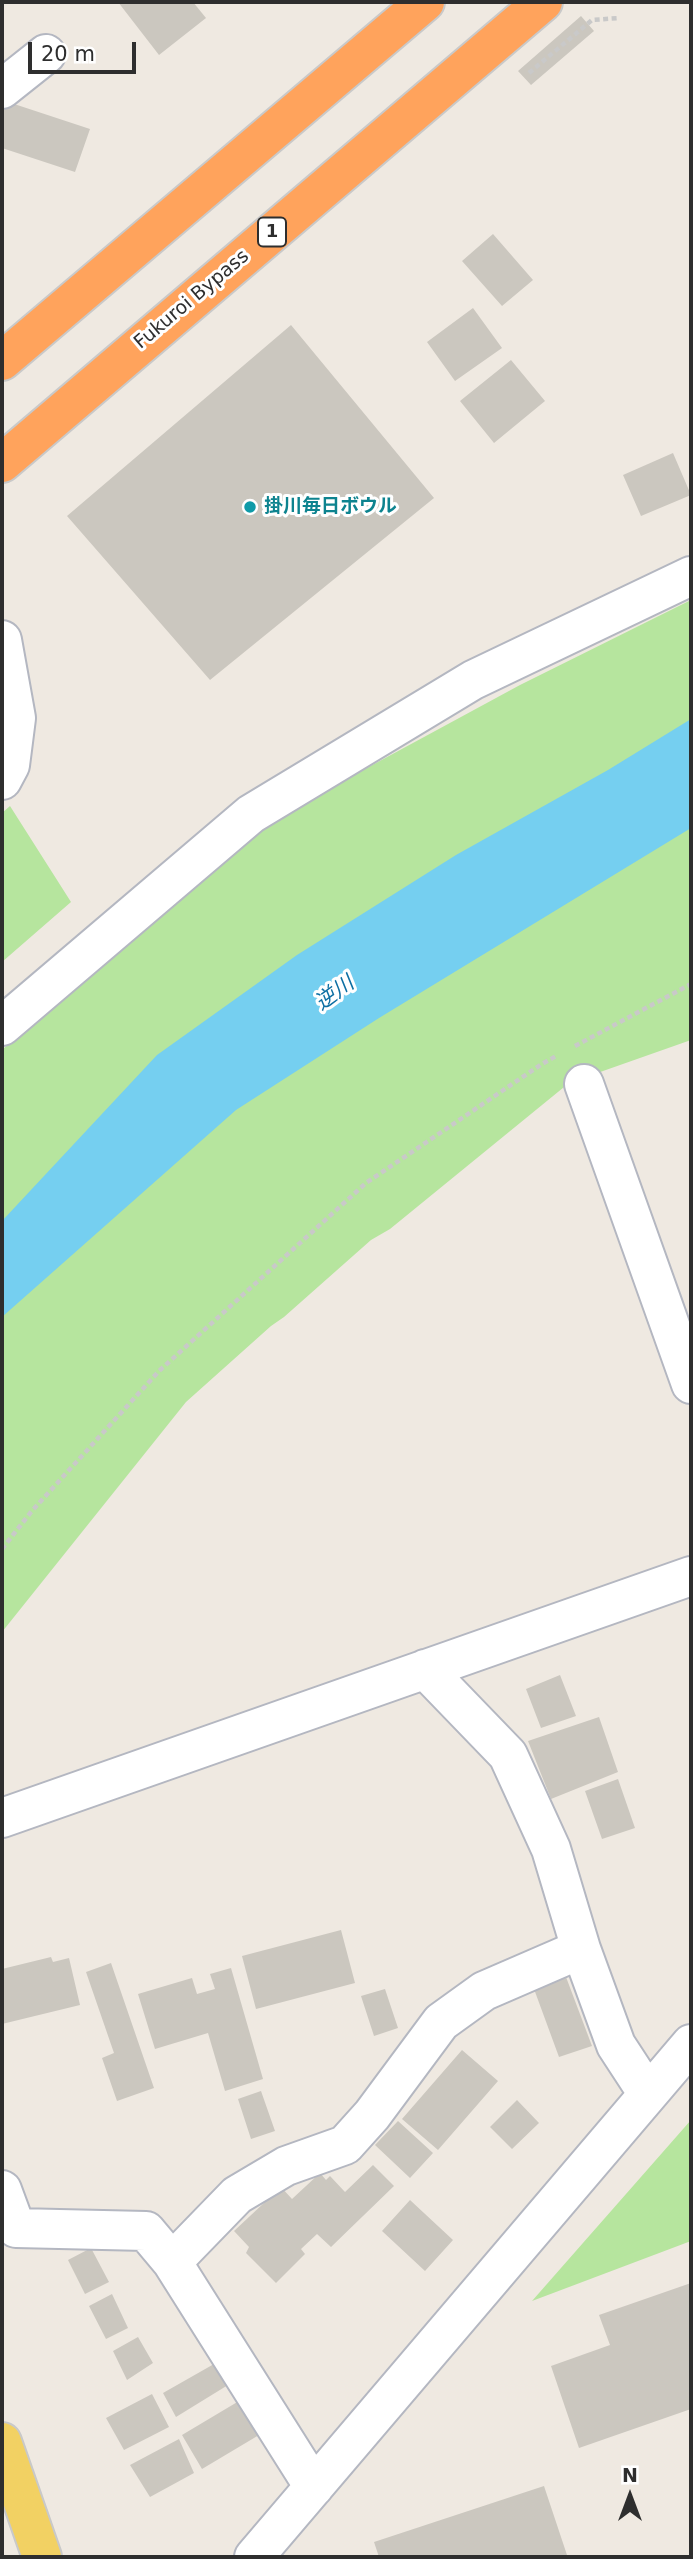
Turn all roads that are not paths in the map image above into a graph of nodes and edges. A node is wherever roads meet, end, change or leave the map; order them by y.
1 (425, 2) edge
2 (543, 2) edge
3 (46, 54) dead end
4 (2, 89) edge
5 (2, 361) edge
6 (2, 463) edge
7 (691, 576) edge
8 (2, 640) edge
9 (2, 780) edge
10 (2, 1026) edge
11 (584, 1084) dead end
12 (691, 1384) edge
13 (691, 1576) edge
14 (425, 1669) junction
15 (2, 1818) edge
16 (581, 1949) junction
17 (691, 2044) edge
18 (648, 2094) junction
19 (2, 2190) edge
20 (172, 2263) junction
21 (2, 2442) edge
22 (314, 2487) junction
23 (42, 2557) edge
24 (254, 2557) edge

1 - 5 highway
2 - 6 highway, Fukuroi Bypass / 1
3 - 4 street
7 - 10 street
8 - 9 street
11 - 12 street
13 - 14 street
14 - 15 street
14 - 16 street
16 - 18 street
16 - 20 street
17 - 18 street
18 - 22 street
19 - 20 street
20 - 22 street
21 - 23 main road
22 - 24 street

